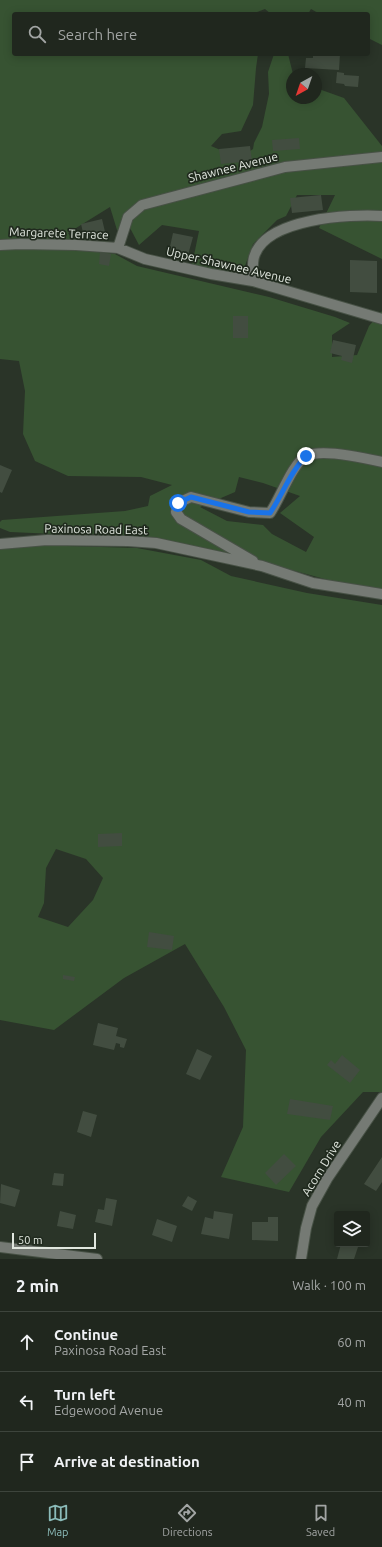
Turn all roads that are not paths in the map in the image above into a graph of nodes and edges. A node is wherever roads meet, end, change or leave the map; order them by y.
1 (382, 157) edge
2 (382, 216) edge
3 (0, 245) edge
4 (118, 248) junction
5 (253, 281) junction
6 (382, 319) edge
7 (382, 462) edge
8 (0, 544) edge
9 (262, 566) junction
10 (382, 594) edge
11 (382, 1098) edge
12 (0, 1247) edge
13 (61, 1257) edge
14 (97, 1259) edge
15 (301, 1259) edge

1 - 4 street, Shawnee Avenue
2 - 5 street
3 - 4 street, Margarete Terrace
4 - 5 street, Upper Shawnee Avenue
5 - 6 street, Upper Shawnee Avenue
7 - 9 street, Paxinosa Road East
8 - 9 street, Paxinosa Road East
9 - 10 street, Paxinosa Road East
11 - 15 street, Acorn Drive
12 - 13 street
13 - 14 street

